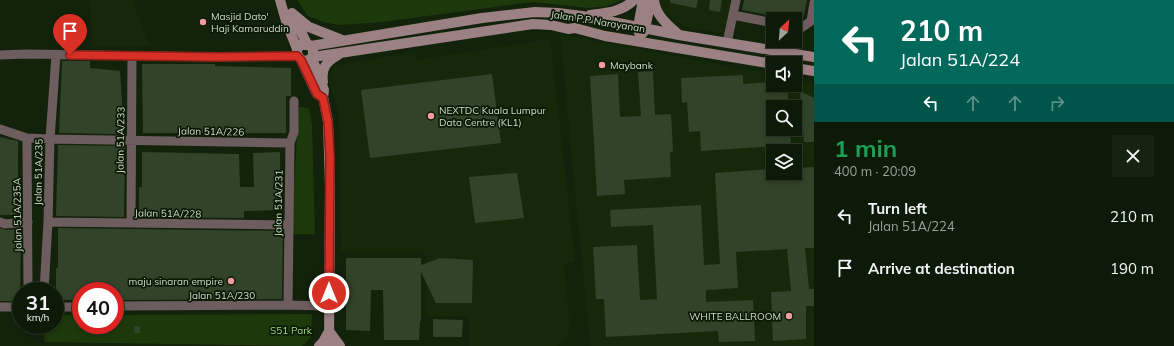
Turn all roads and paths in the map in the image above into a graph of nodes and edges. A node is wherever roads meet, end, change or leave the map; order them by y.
1 (634, 0) edge
2 (643, 0) edge
3 (651, 0) edge
4 (654, 0) edge
5 (736, 0) edge
6 (282, 3) edge
7 (814, 4) edge
8 (292, 13) junction
9 (733, 15) junction
10 (582, 16) junction
11 (766, 22) edge
12 (802, 27) edge
13 (575, 28) junction
14 (641, 30) junction
15 (680, 35) junction
16 (344, 40) junction
17 (727, 43) junction
18 (309, 45) junction
19 (673, 47) junction
20 (342, 53) junction
21 (0, 55) edge
22 (56, 55) junction
23 (298, 55) junction
24 (132, 56) junction
25 (312, 57) junction
26 (814, 57) edge
27 (766, 63) edge
28 (802, 69) edge
29 (814, 71) edge
30 (324, 94) junction
31 (294, 101) dead end
32 (0, 129) edge
33 (27, 138) junction
34 (50, 139) junction
35 (131, 140) junction
36 (290, 144) junction
37 (0, 222) edge
38 (28, 222) junction
39 (48, 222) junction
40 (131, 224) junction
41 (288, 225) junction
42 (28, 282) edge
43 (45, 282) edge
44 (124, 306) edge
45 (288, 306) junction
46 (329, 306) junction
47 (0, 307) edge
48 (12, 307) edge
49 (329, 331) junction
50 (319, 346) edge
51 (329, 346) edge
52 (340, 346) edge

1 - 10 main road
2 - 14 main road
3 - 14 main road
4 - 15 main road
5 - 9 street
6 - 8 main road
6 - 23 main road
7 - 12 street
8 - 16 main road
8 - 18 main road
9 - 11 street
9 - 17 street
10 - 14 main road, Jalan P.P Narayanan
10 - 16 main road, Jalan P.P Narayanan
13 - 14 main road
13 - 19 main road, Jalan P.P Narayanan
13 - 20 main road, Jalan P.P Narayanan
14 - 15 main road, Jalan P.P Narayanan
14 - 19 main road
15 - 17 main road, Jalan P.P Narayanan
16 - 18 main road, Jalan P.P Narayanan
17 - 26 main road, Jalan P.P Narayanan
18 - 23 main road
18 - 25 main road
19 - 27 main road, Jalan P.P Narayanan
20 - 25 main road, Jalan P.P Narayanan
20 - 30 main road
21 - 22 street
22 - 24 street
22 - 34 street, Jalan 51A/235
23 - 24 street
23 - 25 main road
23 - 30 main road
24 - 35 street, Jalan 51A/233
25 - 30 main road
28 - 29 main road
30 - 46 main road
31 - 36 street, Jalan 51A/231
32 - 33 street, Jalan 51A/226
33 - 34 street, Jalan 51A/226
33 - 38 street, Jalan 51A/235A
34 - 35 street, Jalan 51A/226
34 - 39 street, Jalan 51A/235
35 - 36 street, Jalan 51A/226
35 - 40 street, Jalan 51A/233
36 - 41 street, Jalan 51A/231
37 - 38 street
38 - 42 street, Jalan 51A/235A
39 - 40 street, Jalan 51A/228
39 - 43 street, Jalan 51A/235
40 - 41 street, Jalan 51A/228
41 - 45 street, Jalan 51A/231
44 - 45 street, Jalan 51A/230
45 - 46 street, Jalan 51A/230
46 - 49 main road
47 - 48 street
49 - 50 main road
49 - 51 main road
49 - 52 main road

